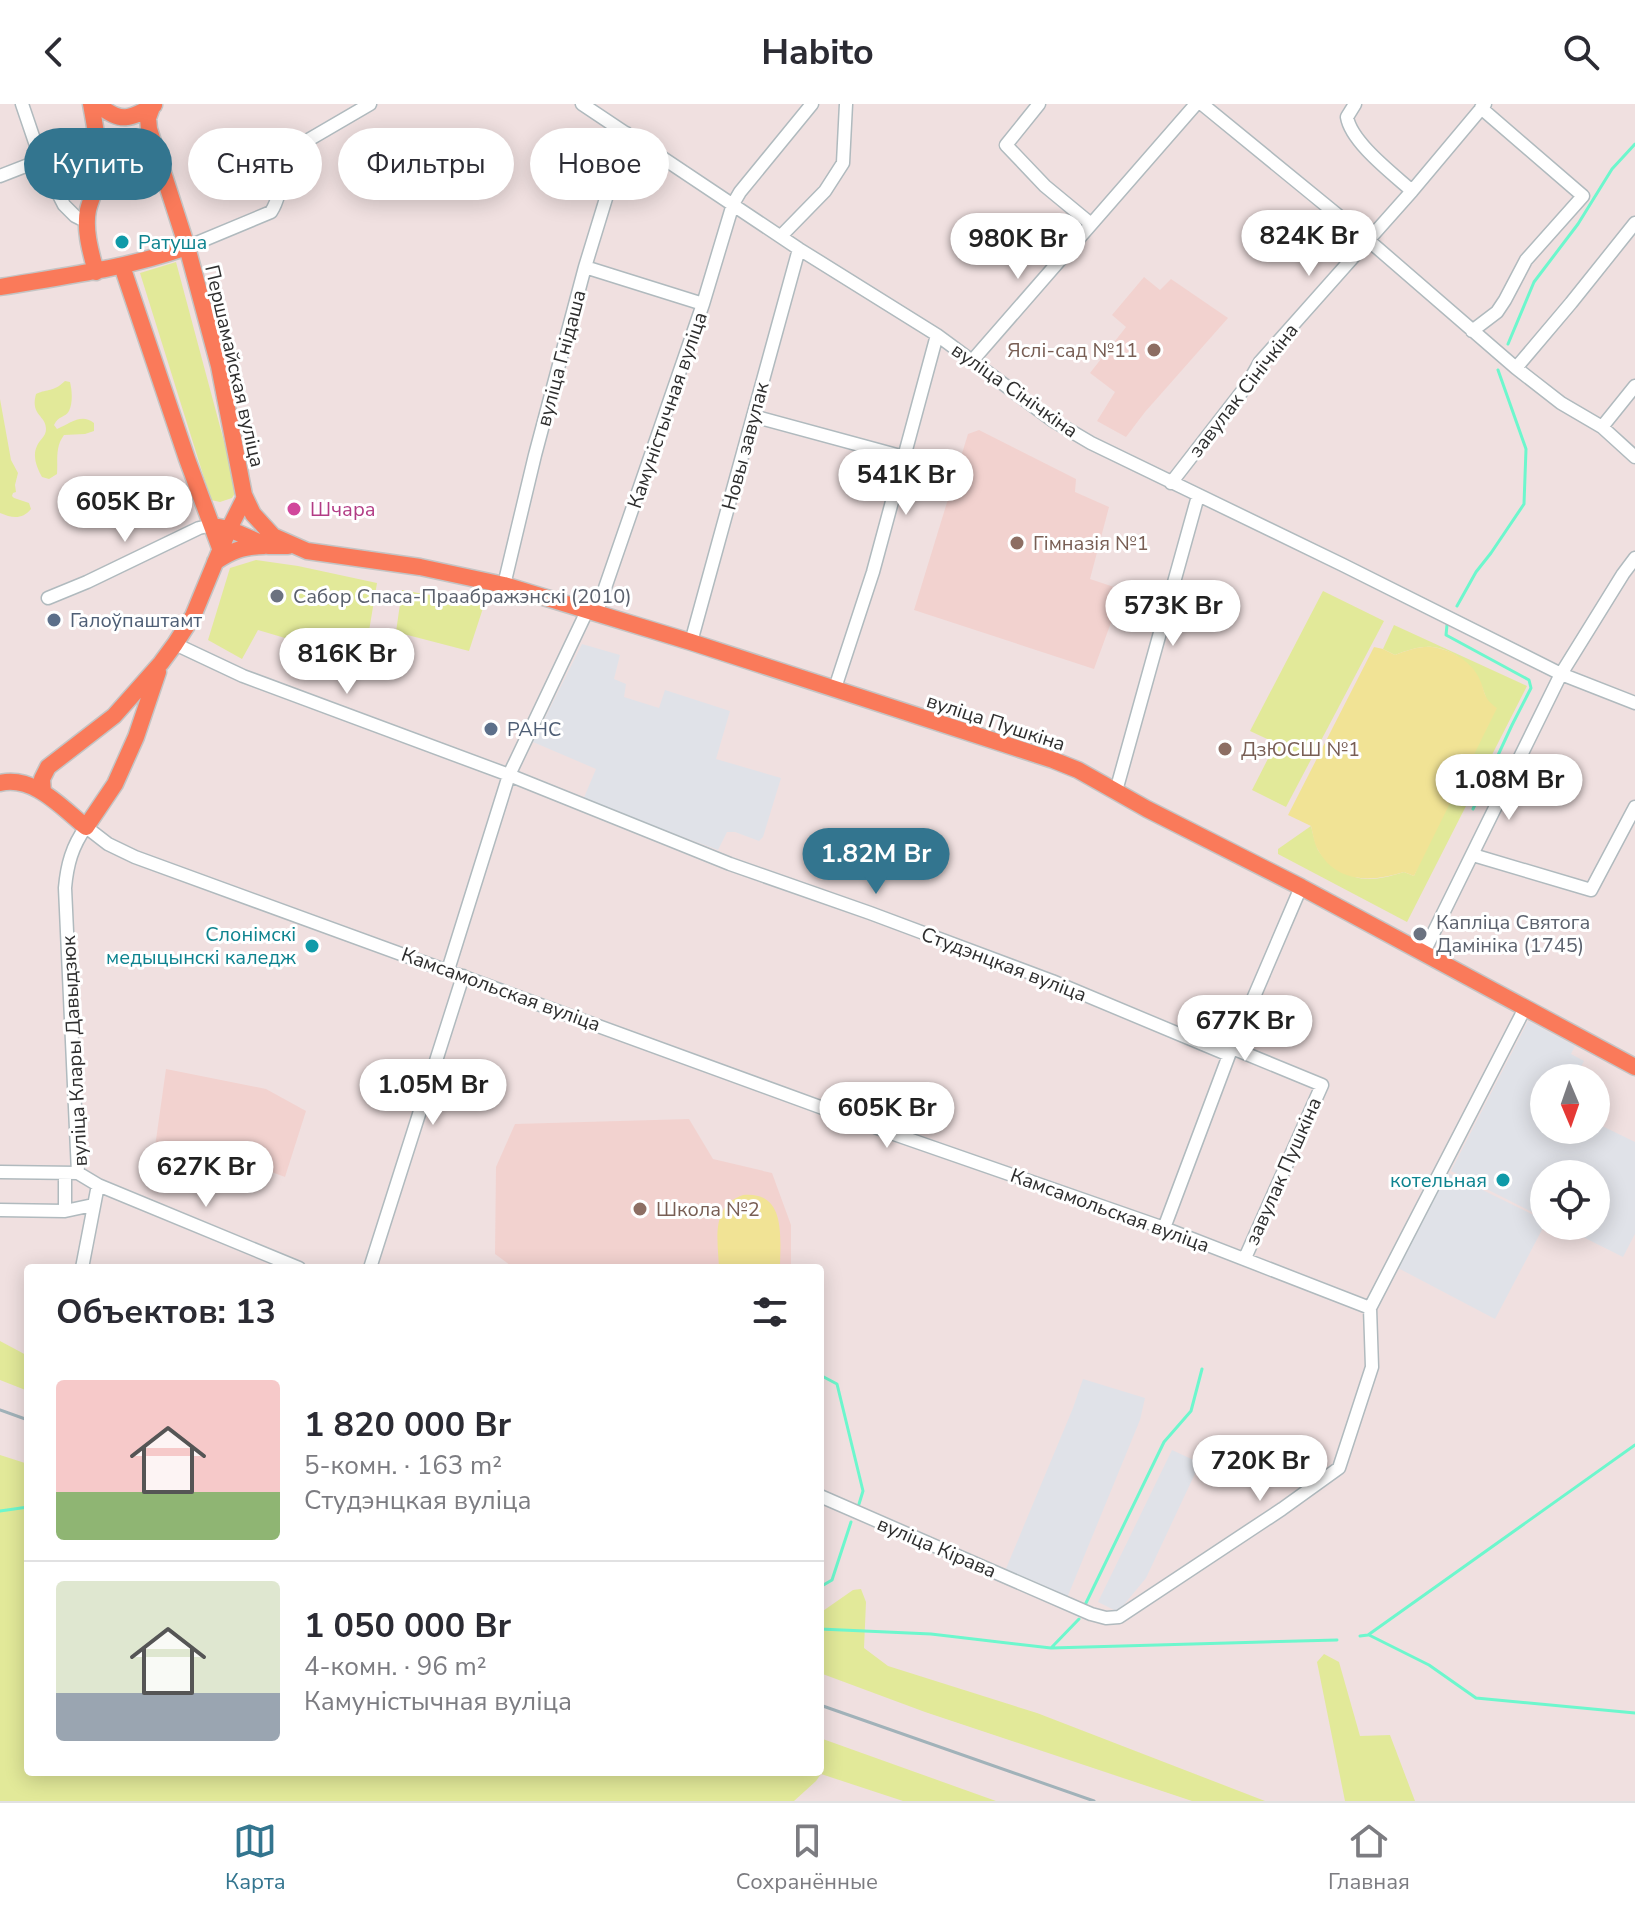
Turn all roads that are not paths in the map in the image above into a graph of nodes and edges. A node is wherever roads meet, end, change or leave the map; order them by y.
1 (22, 104) edge
2 (91, 104) edge
3 (98, 104) edge
4 (370, 104) edge
5 (582, 104) edge
6 (812, 104) edge
7 (846, 104) edge
8 (1039, 104) edge
9 (1199, 104) edge
10 (1355, 104) edge
11 (154, 105) edge
12 (1483, 106) edge
13 (30, 128) edge
14 (618, 128) edge
15 (669, 162) edge
16 (24, 167) edge
17 (0, 176) edge
18 (1412, 191) junction
19 (61, 200) edge
20 (606, 200) edge
21 (733, 204) junction
22 (87, 222) junction
23 (1635, 223) edge
24 (1091, 224) junction
25 (781, 236) junction
26 (1367, 239) junction
27 (187, 247) junction
28 (799, 249) junction
29 (122, 266) junction
30 (585, 267) junction
31 (96, 272) junction
32 (0, 287) edge
33 (703, 304) junction
34 (1472, 331) junction
35 (937, 335) junction
36 (972, 361) junction
37 (1516, 368) junction
38 (1635, 386) edge
39 (753, 416) junction
40 (1602, 427) junction
41 (904, 457) junction
42 (1635, 457) edge
43 (1171, 483) junction
44 (1198, 496) junction
45 (201, 499) junction
46 (243, 500) junction
47 (221, 527) junction
48 (271, 541) junction
49 (217, 556) junction
50 (1635, 558) edge
51 (504, 585) junction
52 (48, 598) dead end
53 (592, 612) junction
54 (691, 642) junction
55 (175, 644) junction
56 (161, 663) junction
57 (1561, 674) junction
58 (835, 688) junction
59 (1635, 703) edge
60 (114, 716) junction
61 (136, 737) junction
62 (48, 767) junction
63 (509, 775) junction
64 (4, 782) edge
65 (1116, 791) junction
66 (43, 792) junction
67 (1635, 807) edge
68 (86, 827) junction
69 (1473, 855) junction
70 (1301, 887) junction
71 (1424, 952) junction
72 (448, 970) junction
73 (463, 976) junction
74 (1525, 1008) junction
75 (1231, 1052) junction
76 (1635, 1067) edge
77 (0, 1172) edge
78 (72, 1173) junction
79 (98, 1185) junction
80 (93, 1205) junction
81 (0, 1210) edge
82 (65, 1211) junction
83 (1164, 1228) junction
84 (1245, 1258) junction
85 (83, 1264) edge
86 (289, 1264) edge
87 (371, 1264) edge
88 (1370, 1308) junction
89 (824, 1498) edge

1 - 13 street
2 - 22 main road
3 - 11 main road
4 - 27 street
5 - 14 street, вуліца Сінічкіна
6 - 21 street, Камуністычная вуліца
7 - 25 street
8 - 24 street
9 - 24 street
9 - 26 street
10 - 18 street
11 - 27 main road, Першамайская вуліца
12 - 18 street, завулак Сінічкіна
12 - 34 street
15 - 21 street, вуліца Сінічкіна
16 - 17 street
18 - 26 street, завулак Сінічкіна
19 - 22 street
20 - 30 street, вуліца Гнідаша
21 - 25 street, вуліца Сінічкіна
21 - 33 street, Камуністычная вуліца
22 - 31 main road
23 - 37 street
24 - 36 street
25 - 28 street, вуліца Сінічкіна
26 - 34 street
26 - 43 street, завулак Сінічкіна
27 - 29 main road
27 - 46 main road, Першамайская вуліца
28 - 35 street, вуліца Сінічкіна
28 - 39 street, Новы завулак
29 - 31 main road
29 - 45 main road
30 - 33 street
30 - 51 street, вуліца Гнідаша
31 - 32 main road
33 - 53 street, Камуністычная вуліца
34 - 37 street
35 - 36 street, вуліца Сінічкіна
35 - 41 street
36 - 43 street, вуліца Сінічкіна
37 - 40 street
38 - 40 street
39 - 41 street
39 - 54 street, Новы завулак
40 - 42 street
41 - 58 street
43 - 44 street, вуліца Сінічкіна
44 - 57 street, вуліца Сінічкіна
44 - 65 street
45 - 46 main road
45 - 47 main road
46 - 47 main road
46 - 48 main road, вуліца Пушкіна
47 - 48 main road
47 - 49 main road
47 - 52 street
48 - 49 main road
48 - 51 main road, вуліца Пушкіна
49 - 55 main road
50 - 57 street
51 - 53 main road, вуліца Пушкіна
53 - 54 main road, вуліца Пушкіна
53 - 63 street, Камуністычная вуліца
54 - 58 main road, вуліца Пушкіна
55 - 56 main road
55 - 63 street, Студэнцкая вуліца
56 - 60 main road
56 - 61 main road
57 - 59 street, вуліца Сінічкіна
57 - 69 street
58 - 65 main road, вуліца Пушкіна
60 - 61 main road
60 - 62 main road
61 - 68 main road
62 - 64 main road
62 - 66 main road
63 - 72 street, Камуністычная вуліца
63 - 75 street, Студэнцкая вуліца
64 - 66 main road
65 - 70 main road, вуліца Пушкіна
66 - 68 main road
67 - 69 street
68 - 72 street, Камсамольская вуліца
68 - 78 street, вуліца Клары Давыдзюк
69 - 71 street
70 - 71 main road, вуліца Пушкіна
70 - 75 street
71 - 74 main road, вуліца Пушкіна
72 - 73 street, Камсамольская вуліца
73 - 83 street, Камсамольская вуліца
73 - 87 street
74 - 76 main road, вуліца Пушкіна
74 - 88 street
75 - 83 street
75 - 84 street, завулак Пушкіна
77 - 78 street
78 - 79 street, вуліца Клары Давыдзюк
78 - 82 street
79 - 80 street, вуліца Клары Давыдзюк
79 - 86 street
80 - 82 street
80 - 85 street, вуліца Клары Давыдзюк
81 - 82 street
83 - 84 street, Камсамольская вуліца
84 - 88 street, Камсамольская вуліца
88 - 89 street, вуліца Кірава

